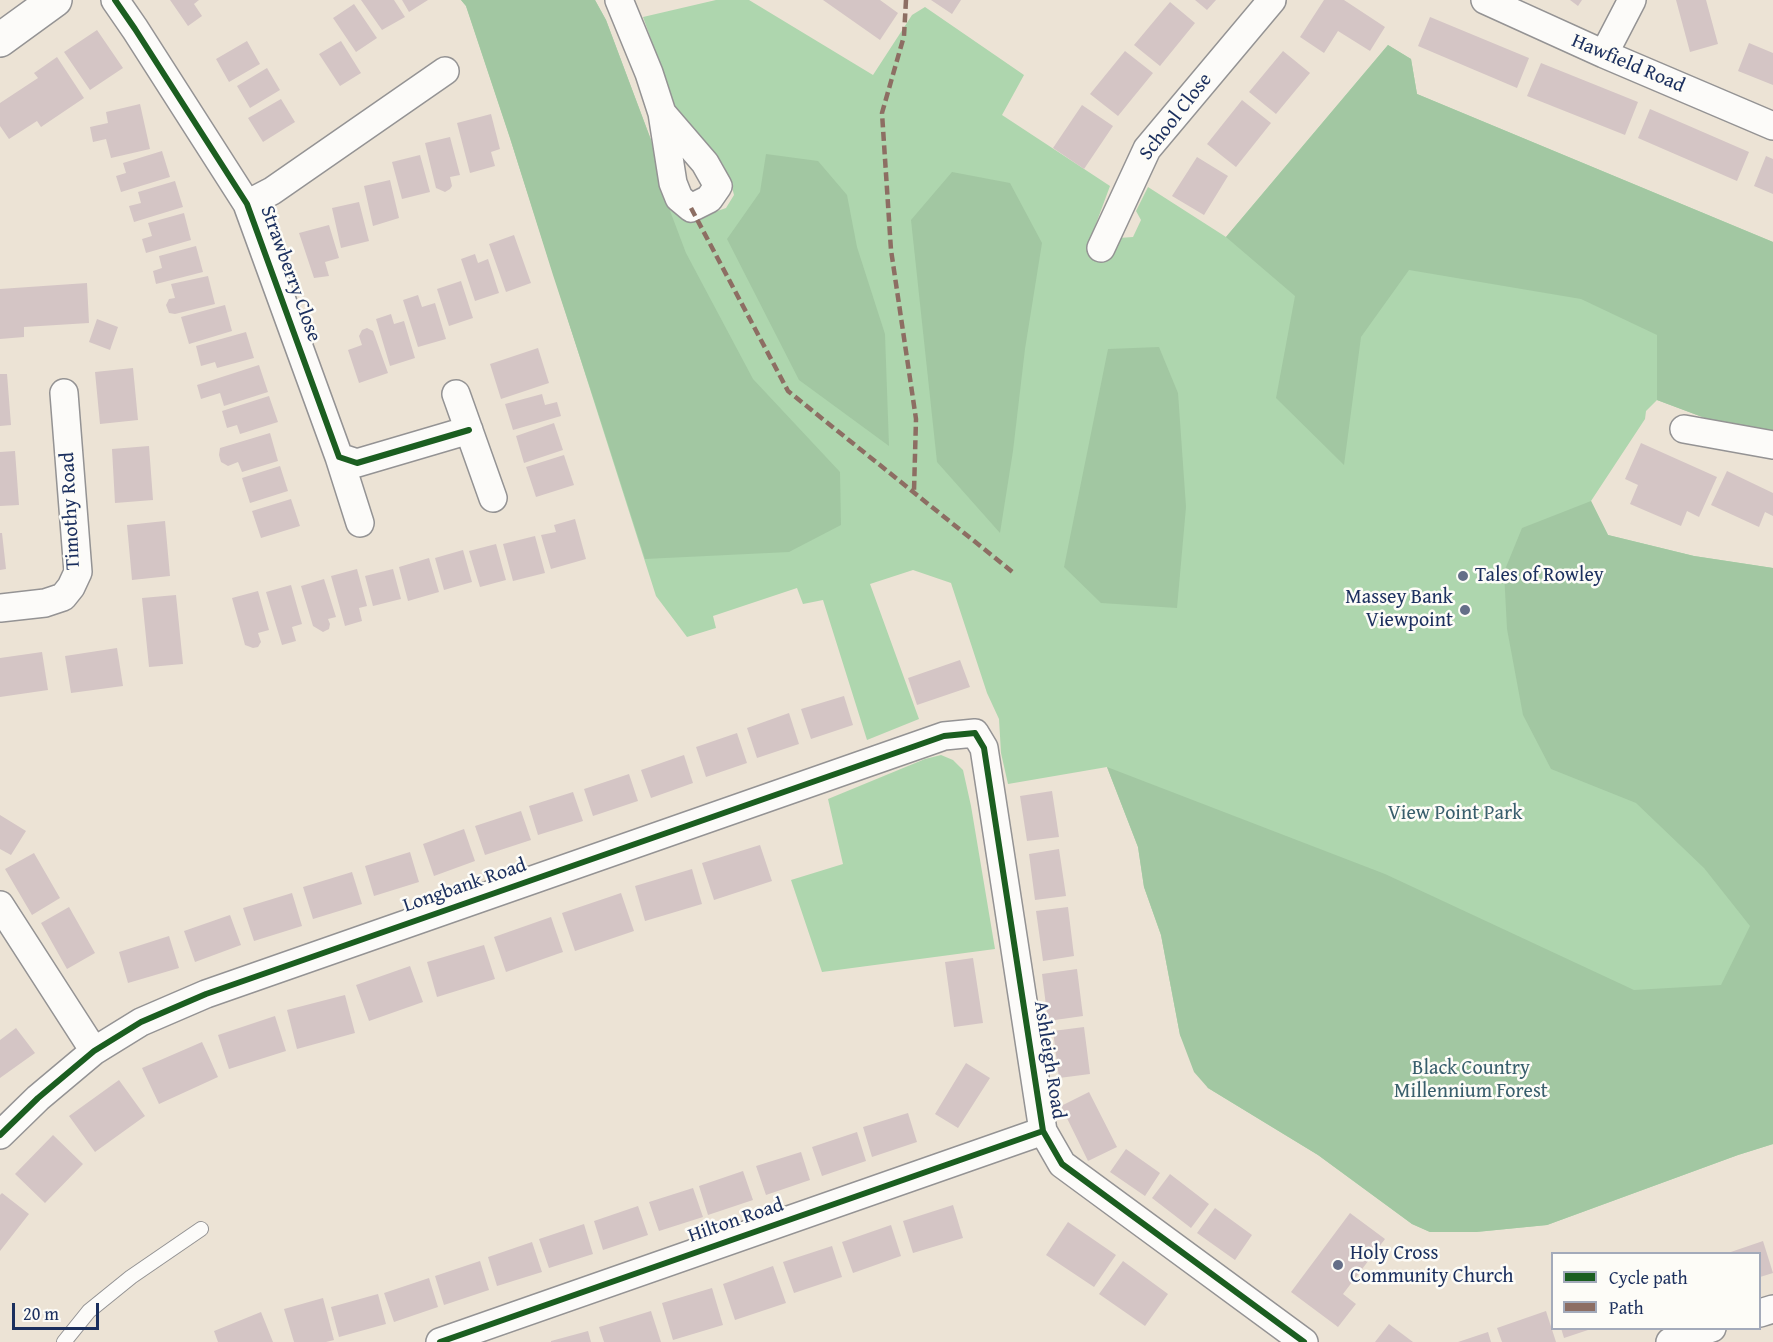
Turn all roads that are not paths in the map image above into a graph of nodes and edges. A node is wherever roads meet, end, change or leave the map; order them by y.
1 (55, 0) edge
2 (115, 0) edge
3 (619, 0) edge
4 (1272, 0) edge
5 (1485, 0) edge
6 (1632, 0) edge
7 (0, 40) edge
8 (1604, 54) junction
9 (446, 70) dead end
10 (662, 113) dead end
11 (1773, 126) edge
12 (247, 204) junction
13 (1101, 248) dead end
14 (64, 393) dead end
15 (456, 394) dead end
16 (1684, 429) dead end
17 (469, 430) junction
18 (1773, 445) edge
19 (339, 457) junction
20 (493, 498) dead end
21 (360, 523) dead end
22 (0, 608) edge
23 (975, 733) joint
24 (0, 905) edge
25 (94, 1051) junction
26 (1043, 1131) junction
27 (0, 1135) edge
28 (201, 1229) dead end
29 (1709, 1330) edge
30 (64, 1342) edge
31 (440, 1342) edge
32 (1304, 1342) edge
33 (1670, 1342) edge

1 - 7 street
2 - 12 street, Strawberry Close
3 - 10 street
4 - 13 street, School Close
5 - 8 street, Hawfield Road
6 - 8 street
8 - 11 street, Hawfield Road
9 - 12 street, Strawberry Close
12 - 19 street, Strawberry Close
14 - 22 street, Timothy Road
15 - 17 street
16 - 18 street
17 - 19 street
17 - 20 street
19 - 21 street, Strawberry Close
23 - 25 street, Longbank Road
23 - 26 street, Ashleigh Road
24 - 25 street
25 - 27 street, Longbank Road
26 - 31 street, Hilton Road
26 - 32 street, Ashleigh Road
28 - 30 lane
29 - 33 street

